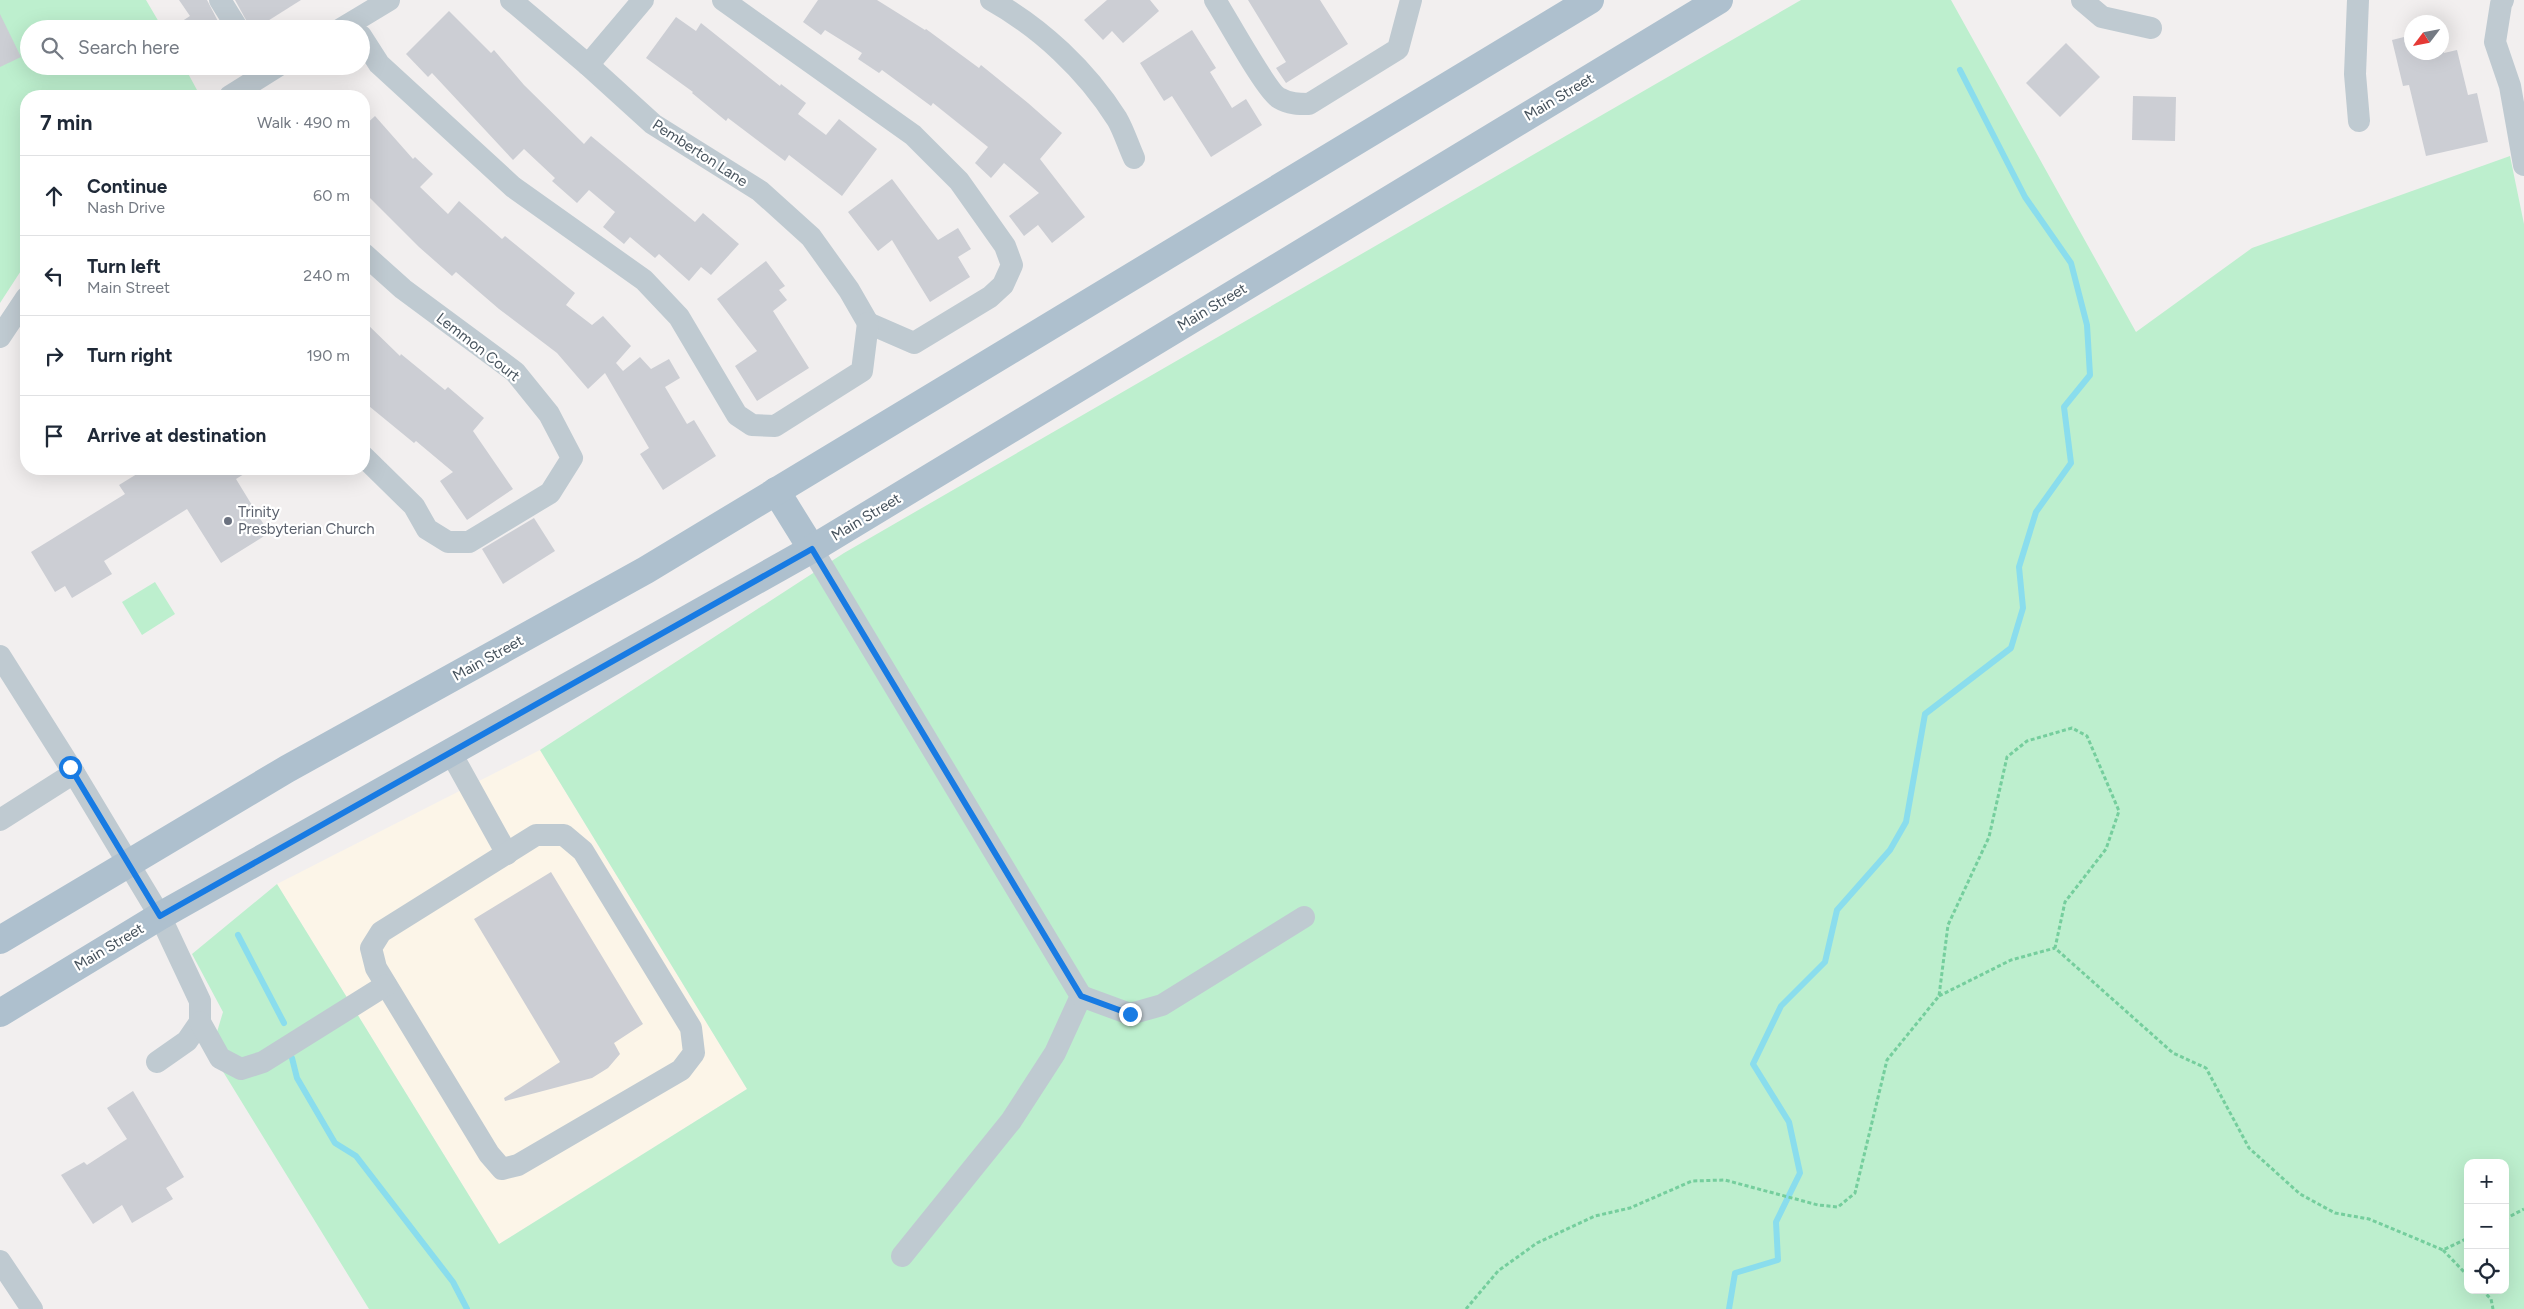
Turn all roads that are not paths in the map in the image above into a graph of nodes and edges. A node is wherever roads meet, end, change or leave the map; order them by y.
1 (220, 0) edge
2 (389, 0) edge
3 (511, 0) edge
4 (643, 0) edge
5 (723, 0) edge
6 (991, 0) edge
7 (1215, 0) edge
8 (1411, 0) edge
9 (1590, 0) edge
10 (1719, 0) edge
11 (2082, 0) edge
12 (2358, 0) edge
13 (2503, 0) edge
14 (232, 20) edge
15 (364, 20) edge
16 (2151, 28) dead end
17 (370, 52) edge
18 (588, 65) junction
19 (260, 75) edge
20 (239, 90) edge
21 (2359, 121) dead end
22 (1134, 158) dead end
23 (2524, 165) edge
24 (370, 259) edge
25 (20, 307) edge
26 (868, 323) junction
27 (0, 336) edge
28 (370, 462) edge
29 (776, 491) junction
30 (812, 549) junction
31 (0, 656) edge
32 (451, 753) junction
33 (74, 773) junction
34 (0, 820) edge
35 (507, 854) junction
36 (127, 862) junction
37 (160, 916) junction
38 (1304, 918) dead end
39 (0, 940) edge
40 (386, 985) junction
41 (1081, 996) junction
42 (0, 1013) edge
43 (200, 1022) junction
44 (158, 1062) dead end
45 (902, 1256) dead end
46 (0, 1261) edge
47 (32, 1309) edge

1 - 14 street
2 - 15 street
3 - 18 street, Pemberton Lane
4 - 18 street
5 - 26 street
6 - 22 street
7 - 8 street
9 - 29 main road, Main Street
10 - 30 main road, Main Street
11 - 16 street
12 - 21 street
13 - 23 street
17 - 26 street
18 - 26 street, Pemberton Lane
19 - 20 street
24 - 28 street, Lemmon Court
25 - 27 street
29 - 30 main road
29 - 36 main road, Main Street
30 - 32 main road, Main Street
30 - 41 street
31 - 33 street
32 - 35 street
32 - 37 main road, Main Street
33 - 34 street
33 - 36 street
35 - 40 street
35 - 40 street
36 - 37 street
36 - 39 main road, Main Street
37 - 42 main road, Main Street
37 - 43 street
38 - 41 street
40 - 43 street
41 - 45 street
43 - 44 street
46 - 47 street

